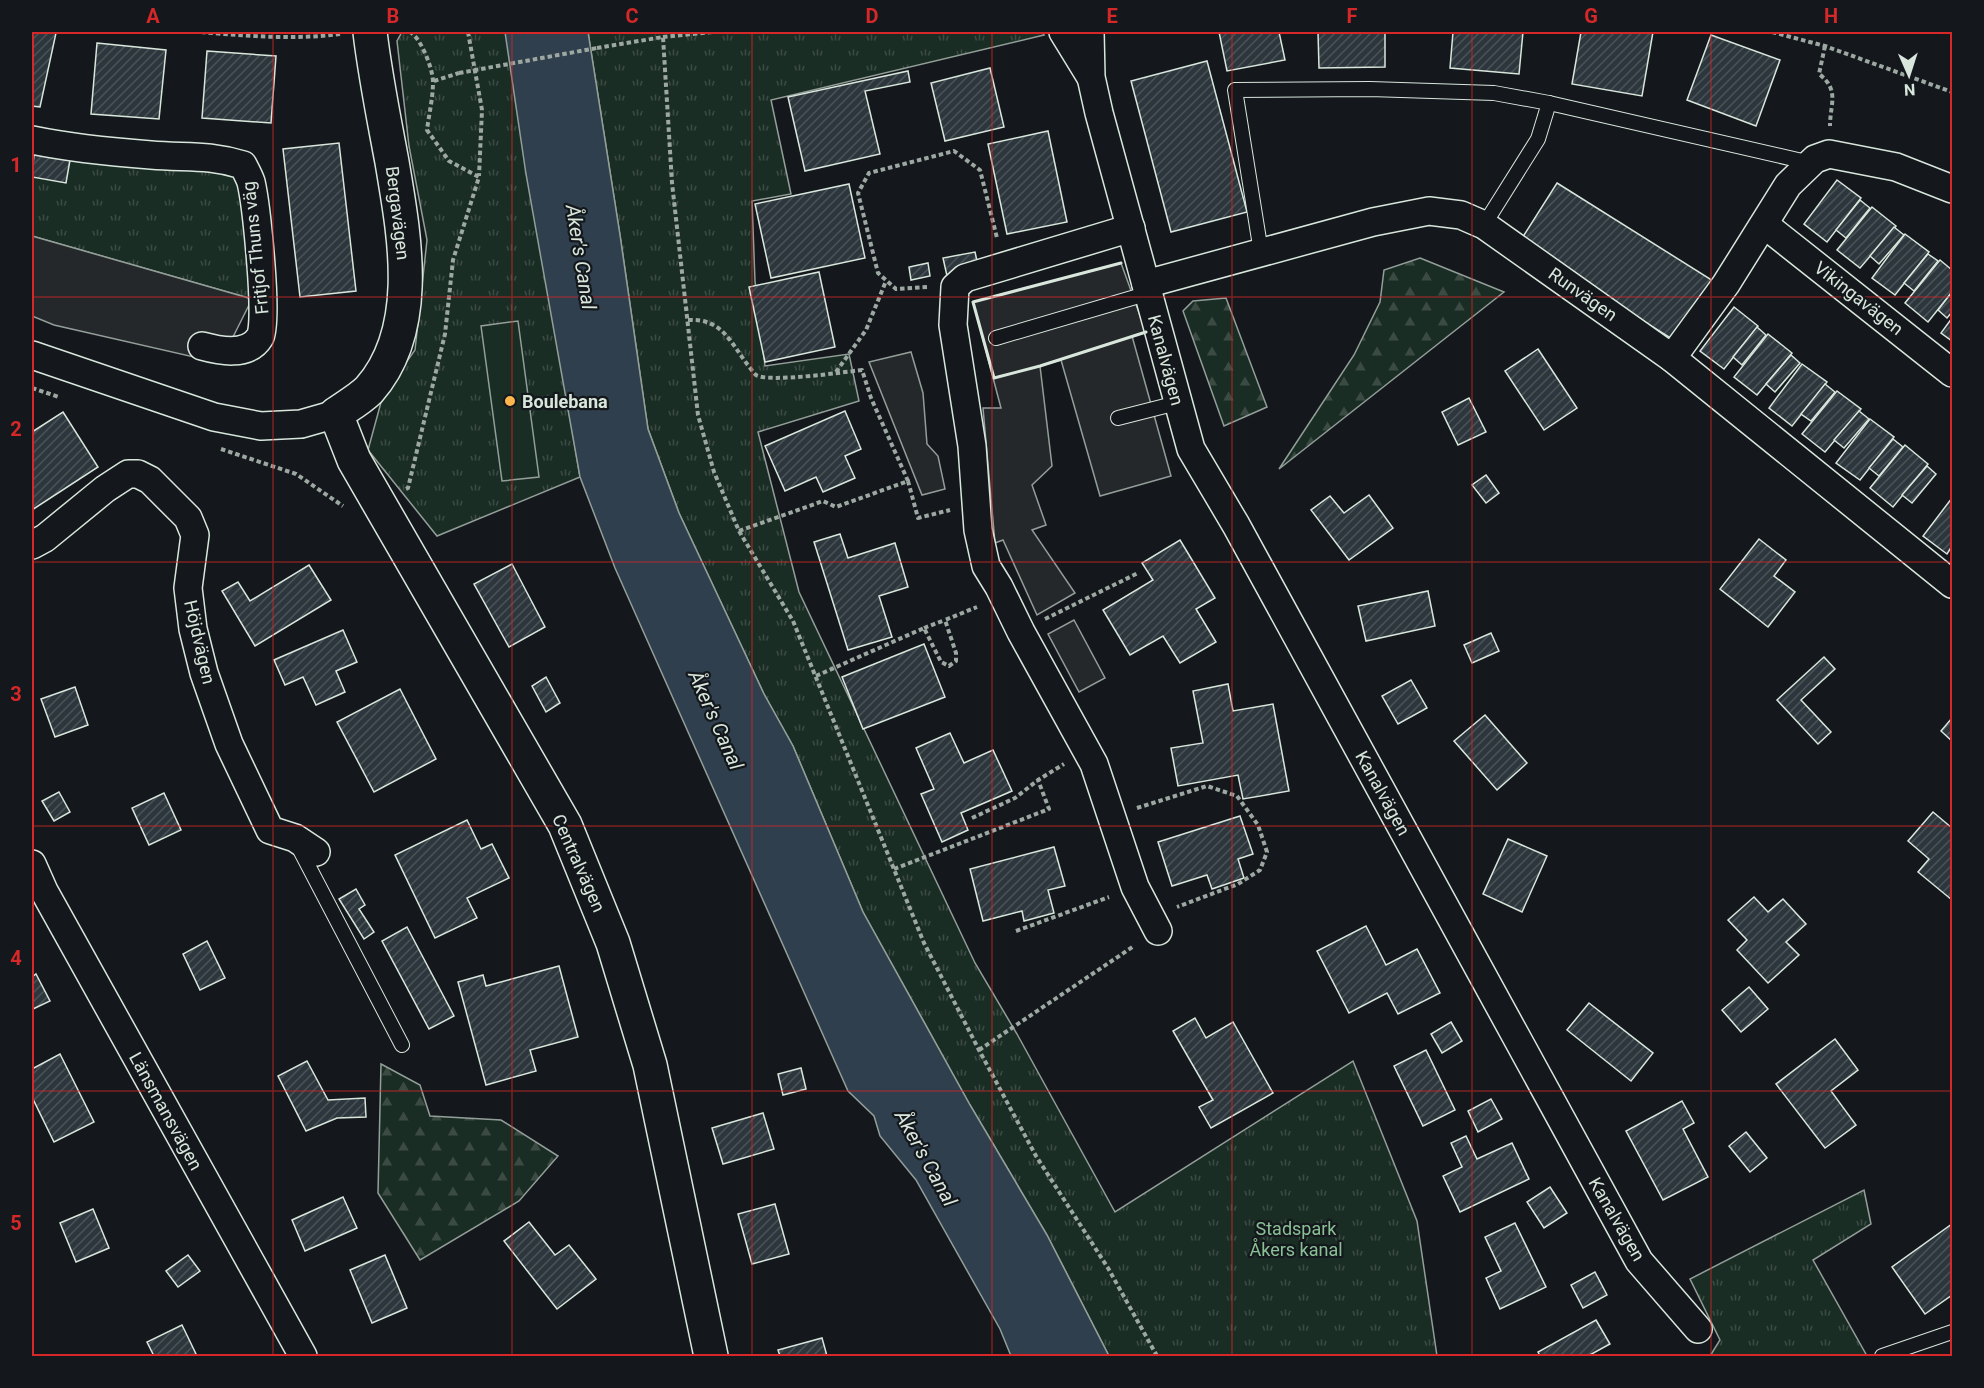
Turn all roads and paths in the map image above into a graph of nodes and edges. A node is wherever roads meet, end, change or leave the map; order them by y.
1 (201, 32) edge
2 (358, 32) edge
3 (468, 32) edge
4 (712, 32) edge
5 (1063, 32) edge
6 (1090, 32) edge
7 (1772, 32) edge
8 (663, 38) junction
9 (1825, 46) junction
10 (1091, 77) junction
11 (433, 81) dead end
12 (1953, 92) edge
13 (1549, 103) junction
14 (32, 140) edge
15 (1820, 158) junction
16 (479, 177) dead end
17 (1953, 189) edge
18 (1484, 225) junction
19 (1765, 225) junction
20 (1131, 228) junction
21 (1261, 252) junction
22 (1004, 265) junction
23 (886, 280) junction
24 (955, 287) junction
25 (1148, 288) junction
26 (688, 320) junction
27 (996, 338) dead end
28 (202, 346) dead end
29 (32, 356) edge
30 (1672, 358) junction
31 (835, 373) junction
32 (1953, 373) edge
33 (32, 388) edge
34 (64, 399) dead end
35 (1177, 403) junction
36 (336, 414) junction
37 (1118, 418) dead end
38 (219, 449) dead end
39 (908, 480) junction
40 (380, 502) junction
41 (975, 503) junction
42 (739, 531) junction
43 (32, 545) edge
44 (1138, 573) dead end
45 (1953, 584) edge
46 (999, 588) junction
47 (945, 620) junction
48 (924, 628) junction
49 (1021, 632) junction
50 (816, 676) junction
51 (1112, 816) junction
52 (972, 818) dead end
53 (305, 845) joint
54 (32, 864) edge
55 (894, 869) junction
56 (1135, 887) junction
57 (1155, 925) junction
58 (1016, 931) dead end
59 (402, 1045) dead end
60 (979, 1050) junction
61 (1698, 1329) dead end
62 (1953, 1332) edge
63 (303, 1356) edge
64 (711, 1356) edge
65 (1157, 1356) edge
66 (1882, 1356) edge

1 - 2 path
2 - 36 street, Bergavägen
3 - 16 path
4 - 8 path
5 - 10 street, Kanalvägen
6 - 10 street, Kanalvägen
7 - 9 path
8 - 11 path, bridge
8 - 26 path
9 - 12 path
9 - 15 path
10 - 20 street, Kanalvägen
13 - 15 lane
13 - 18 lane
13 - 21 lane
14 - 28 street, Fritjof Thuns väg
15 - 17 street
15 - 19 street
18 - 21 street, Runvägen
18 - 30 street, Runvägen
19 - 30 street
19 - 32 street, Vikingavägen
20 - 22 street
20 - 25 street, Kanalvägen
21 - 25 street, Runvägen
22 - 23 path
22 - 24 street
23 - 24 path
23 - 31 path
24 - 41 street
25 - 27 lane
25 - 35 street, Kanalvägen
26 - 31 path
26 - 42 path
29 - 36 street, Bergavägen
30 - 45 street, Runvägen
31 - 39 path
33 - 34 path
35 - 37 lane
35 - 61 street, Kanalvägen
36 - 40 street, Centralvägen
38 - 40 path
39 - 41 path
39 - 42 path
40 - 64 street, Centralvägen
41 - 46 street
42 - 50 path
43 - 53 street, Höjdvägen
44 - 49 path
46 - 47 path
46 - 49 street
47 - 48 path
47 - 48 path
48 - 50 path
49 - 51 street
50 - 55 path
51 - 56 street
51 - 57 path
52 - 55 path
53 - 59 lane
54 - 63 street, Länsmansvägen
55 - 60 path
56 - 57 street
56 - 58 path
57 - 60 path
60 - 65 path
62 - 66 lane

